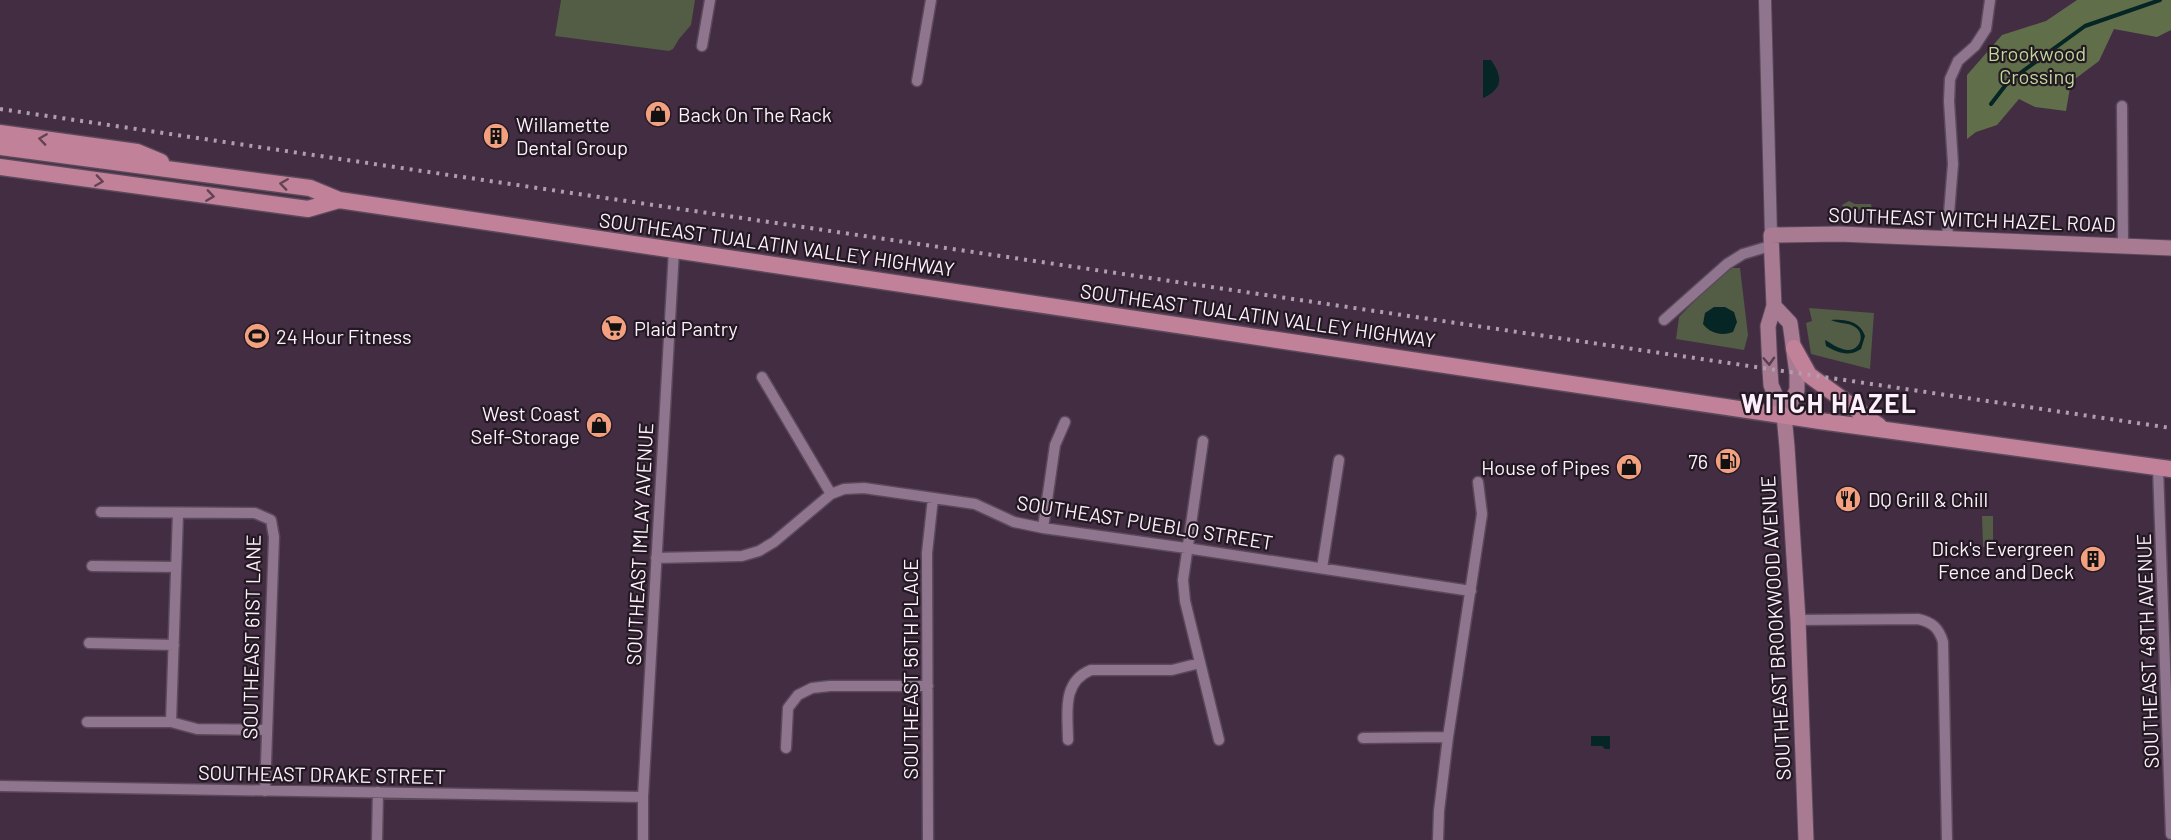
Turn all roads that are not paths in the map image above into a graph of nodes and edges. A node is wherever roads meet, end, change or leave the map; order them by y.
1 (710, 0) edge
2 (931, 0) edge
3 (1766, 0) edge
4 (1990, 0) edge
5 (702, 46) dead end
6 (917, 81) dead end
7 (2122, 106) dead end
8 (0, 134) edge
9 (0, 147) edge
10 (0, 166) edge
11 (181, 170) junction
12 (339, 200) junction
13 (1947, 238) junction
14 (1771, 241) junction
15 (2123, 246) junction
16 (2171, 248) edge
17 (674, 250) junction
18 (1774, 306) junction
19 (1664, 320) dead end
20 (1794, 348) junction
21 (762, 377) dead end
22 (1784, 415) junction
23 (1065, 422) dead end
24 (1882, 429) junction
25 (1203, 441) dead end
26 (1339, 460) dead end
27 (2165, 468) edge
28 (1478, 482) dead end
29 (831, 494) junction
30 (933, 498) junction
31 (102, 512) dead end
32 (178, 513) junction
33 (1043, 528) junction
34 (1186, 548) junction
35 (656, 558) junction
36 (92, 566) dead end
37 (176, 567) junction
38 (1322, 568) junction
39 (1471, 591) junction
40 (1798, 620) junction
41 (89, 643) dead end
42 (174, 645) junction
43 (1200, 663) junction
44 (928, 686) junction
45 (87, 722) dead end
46 (171, 722) junction
47 (267, 730) junction
48 (1448, 737) junction
49 (1363, 738) dead end
50 (1068, 740) dead end
51 (1219, 740) dead end
52 (786, 748) dead end
53 (0, 786) edge
54 (265, 791) junction
55 (378, 792) junction
56 (643, 797) junction
57 (2171, 834) edge
58 (377, 840) edge
59 (643, 840) edge
60 (928, 840) edge
61 (1438, 840) edge
62 (1806, 840) edge
63 (1947, 840) edge

1 - 5 street
2 - 6 street
3 - 14 street, SOUTHEAST BROOKWOOD AVENUE
4 - 13 street
7 - 15 street
11 -> 8 main road
9 - 11 main road, SOUTHEAST TUALATIN VALLEY HIGHWAY
10 -> 12 main road, SOUTHEAST TUALATIN VALLEY HIGHWAY
12 -> 11 main road, SOUTHEAST TUALATIN VALLEY HIGHWAY
12 - 17 main road, SOUTHEAST TUALATIN VALLEY HIGHWAY
13 - 14 main road, SOUTHEAST WITCH HAZEL ROAD
13 - 15 main road, SOUTHEAST WITCH HAZEL ROAD
14 - 18 main road, SOUTHEAST BROOKWOOD AVENUE
14 - 19 street, SOUTHEAST WITCH HAZEL ROAD
15 - 16 main road, SOUTHEAST WITCH HAZEL ROAD
17 - 22 main road, SOUTHEAST TUALATIN VALLEY HIGHWAY
17 - 35 street, SOUTHEAST IMLAY AVENUE
18 - 20 main road, SOUTHEAST BROOKWOOD AVENUE
18 -> 22 main road, SOUTHEAST BROOKWOOD AVENUE
20 - 22 main road, SOUTHEAST BROOKWOOD AVENUE
20 - 24 main road
21 - 29 street
22 - 24 main road, SOUTHEAST TUALATIN VALLEY HIGHWAY
22 - 40 main road, SOUTHEAST BROOKWOOD AVENUE
23 - 33 street
24 - 27 main road, SOUTHEAST TUALATIN VALLEY HIGHWAY
25 - 34 street
26 - 38 street
27 - 57 street, SOUTHEAST 48TH AVENUE
28 - 39 street
29 - 30 street, SOUTHEAST PUEBLO STREET
29 - 35 street, SOUTHEAST PUEBLO STREET
30 - 33 street, SOUTHEAST PUEBLO STREET
30 - 44 street, SOUTHEAST 56TH PLACE
31 - 32 street
32 - 37 street
32 - 47 street, SOUTHEAST 61ST LANE
33 - 34 street, SOUTHEAST PUEBLO STREET
34 - 38 street, SOUTHEAST PUEBLO STREET
34 - 43 street
35 - 56 street, SOUTHEAST IMLAY AVENUE
36 - 37 street
37 - 42 street
38 - 39 street, SOUTHEAST PUEBLO STREET
39 - 48 street
40 - 62 main road, SOUTHEAST BROOKWOOD AVENUE
40 - 63 street
41 - 42 street
42 - 46 street
43 - 50 street
43 - 51 street
44 - 52 street
44 - 60 street, SOUTHEAST 56TH PLACE
45 - 46 street
46 - 47 street
47 - 54 street, SOUTHEAST 61ST LANE
48 - 49 street
48 - 61 street
53 - 54 street, SOUTHEAST DRAKE STREET
54 - 55 street, SOUTHEAST DRAKE STREET
55 - 56 street, SOUTHEAST DRAKE STREET
55 - 58 street
56 - 59 street, SOUTHEAST IMLAY AVENUE

